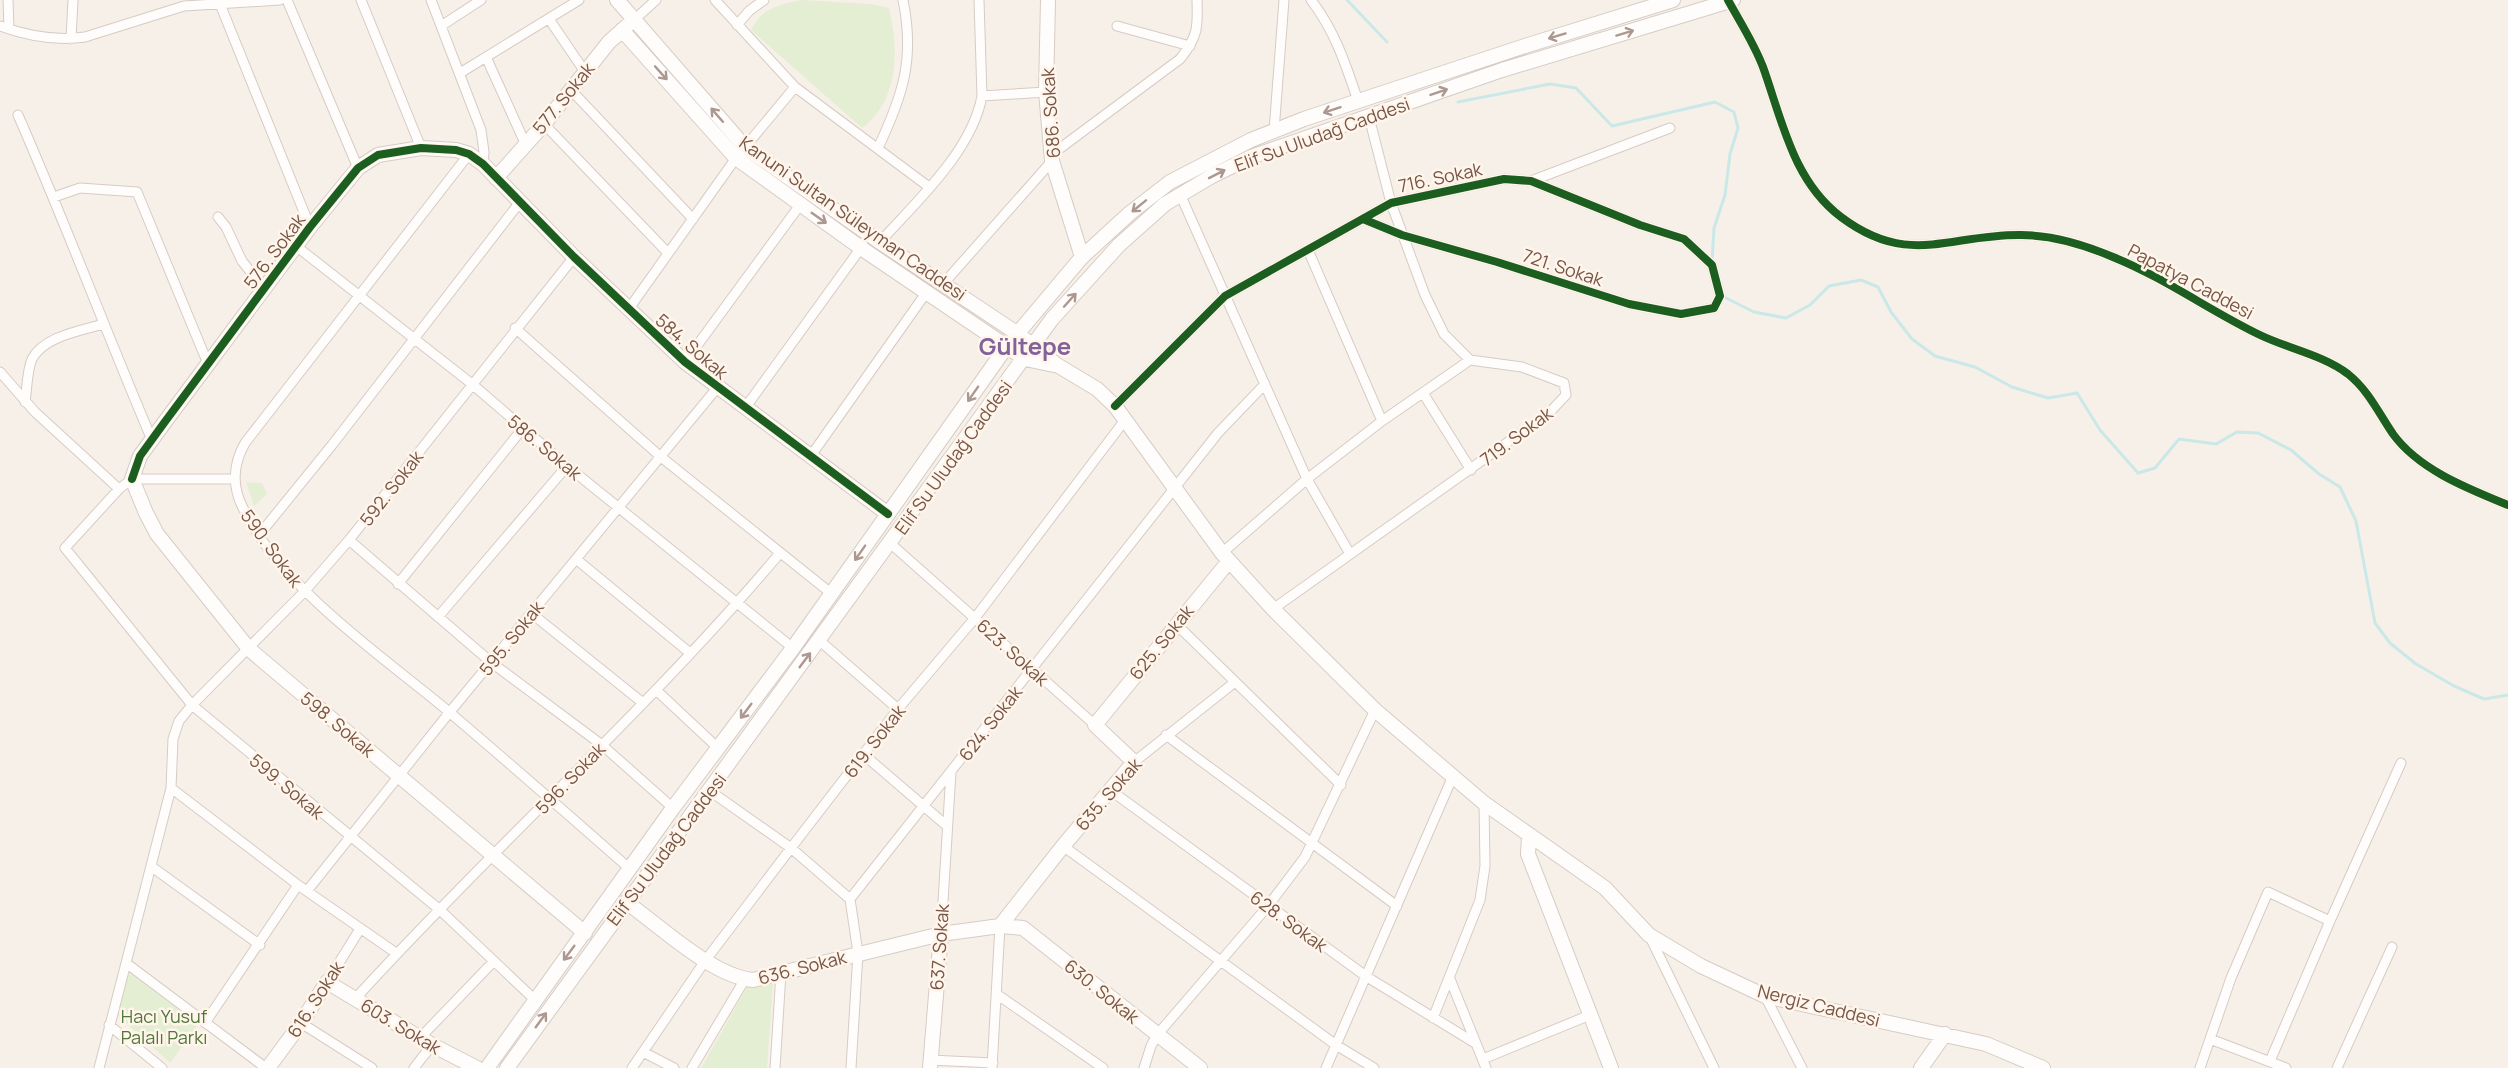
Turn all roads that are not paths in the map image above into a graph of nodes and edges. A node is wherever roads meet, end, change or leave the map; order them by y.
1 (8, 0) edge
2 (73, 0) edge
3 (280, 0) edge
4 (287, 0) edge
5 (361, 0) edge
6 (431, 0) edge
7 (481, 0) edge
8 (579, 0) edge
9 (617, 0) edge
10 (656, 0) edge
11 (715, 0) edge
12 (764, 0) edge
13 (903, 0) edge
14 (973, 0) edge
15 (979, 0) edge
16 (1048, 0) edge
17 (1197, 0) edge
18 (1284, 0) edge
19 (1311, 0) edge
20 (1673, 0) edge
21 (1730, 0) edge
22 (199, 2) edge
23 (220, 4) junction
24 (549, 19) junction
25 (634, 20) junction
26 (737, 25) junction
27 (441, 26) junction
28 (1118, 26) dead end
29 (4, 27) edge
30 (622, 30) junction
31 (71, 39) junction
32 (1190, 46) junction
33 (486, 57) junction
34 (585, 72) junction
35 (460, 73) junction
36 (795, 87) junction
37 (571, 90) junction
38 (1046, 92) junction
39 (982, 96) junction
40 (1359, 101) junction
41 (18, 116) dead end
42 (1369, 117) junction
43 (544, 124) junction
44 (1670, 128) dead end
45 (1274, 131) junction
46 (525, 143) junction
47 (420, 148) junction
48 (878, 148) junction
49 (740, 153) junction
50 (469, 154) junction
51 (1051, 158) junction
52 (483, 164) junction
53 (358, 168) junction
54 (496, 178) junction
55 (1531, 181) junction
56 (929, 187) junction
57 (1180, 194) junction
58 (54, 197) junction
59 (519, 202) junction
60 (1391, 203) junction
61 (800, 205) junction
62 (218, 217) dead end
63 (693, 219) junction
64 (1363, 219) junction
65 (310, 227) junction
66 (1402, 235) junction
67 (875, 238) junction
68 (296, 246) junction
69 (861, 248) junction
70 (1308, 250) junction
71 (668, 253) junction
72 (574, 257) junction
73 (1082, 257) junction
74 (1712, 265) joint
75 (944, 284) junction
76 (264, 289) junction
77 (926, 293) junction
78 (357, 296) junction
79 (1225, 296) junction
80 (628, 310) junction
81 (103, 324) junction
82 (515, 328) junction
83 (1018, 334) junction
84 (415, 339) junction
85 (1007, 346) junction
86 (1034, 346) junction
87 (1024, 359) junction
88 (1470, 360) junction
89 (685, 362) junction
90 (208, 364) junction
91 (1057, 365) junction
92 (0, 372) edge
93 (472, 384) junction
94 (1265, 384) junction
95 (717, 388) junction
96 (1423, 393) junction
97 (26, 402) junction
98 (1115, 406) junction
99 (745, 408) junction
100 (1125, 420) junction
101 (1382, 421) junction
102 (523, 428) junction
103 (152, 440) junction
104 (661, 457) junction
105 (810, 457) junction
106 (567, 465) junction
107 (1471, 470) junction
108 (1307, 478) junction
109 (132, 479) junction
110 (235, 479) junction
111 (119, 489) junction
112 (1174, 490) junction
113 (2508, 505) edge
114 (620, 508) junction
115 (888, 514) junction
116 (259, 536) junction
117 (349, 540) junction
118 (890, 543) junction
119 (780, 553) junction
120 (1350, 554) junction
121 (1226, 557) junction
122 (576, 559) junction
123 (398, 584) junction
124 (304, 592) junction
125 (832, 594) junction
126 (738, 602) junction
127 (1273, 609) junction
128 (531, 613) junction
129 (438, 617) junction
130 (975, 618) junction
131 (1176, 624) junction
132 (820, 640) junction
133 (793, 648) junction
134 (249, 649) junction
135 (690, 653) junction
136 (492, 663) junction
137 (1032, 669) junction
138 (1235, 682) junction
139 (656, 690) junction
140 (643, 704) junction
141 (192, 705) junction
142 (898, 709) junction
143 (1375, 710) junction
144 (449, 713) junction
145 (1095, 725) junction
146 (1167, 735) junction
147 (602, 745) junction
148 (718, 748) junction
149 (863, 754) junction
150 (1134, 762) junction
151 (2401, 763) dead end
152 (951, 772) junction
153 (400, 776) junction
154 (1453, 776) junction
155 (1341, 785) junction
156 (171, 788) junction
157 (1110, 790) junction
158 (710, 791) junction
159 (550, 799) junction
160 (1484, 803) junction
161 (924, 806) junction
162 (673, 808) junction
163 (947, 826) junction
164 (1529, 836) junction
165 (351, 839) junction
166 (1312, 844) junction
167 (1063, 846) junction
168 (791, 848) junction
169 (494, 854) junction
170 (152, 867) junction
171 (630, 869) junction
172 (298, 885) junction
173 (307, 891) junction
174 (850, 898) junction
175 (626, 902) junction
176 (1268, 906) junction
177 (1397, 906) junction
178 (440, 910) junction
179 (2330, 921) junction
180 (1000, 926) junction
181 (360, 929) junction
182 (585, 933) junction
183 (941, 934) junction
184 (1649, 935) junction
185 (260, 945) junction
186 (2392, 947) dead end
187 (396, 953) junction
188 (858, 953) junction
189 (494, 961) junction
190 (705, 961) junction
191 (1221, 962) junction
192 (126, 963) junction
193 (781, 973) junction
194 (1367, 977) junction
195 (745, 979) junction
196 (1450, 979) junction
197 (327, 982) junction
198 (998, 995) junction
199 (1765, 996) junction
200 (356, 999) junction
201 (534, 999) junction
202 (1590, 1015) junction
203 (1434, 1018) junction
204 (205, 1023) junction
205 (301, 1023) junction
206 (109, 1025) junction
207 (1945, 1034) junction
208 (1157, 1035) junction
209 (2210, 1039) junction
210 (426, 1041) junction
211 (1475, 1043) junction
212 (1336, 1045) junction
213 (643, 1052) junction
214 (1085, 1056) junction
215 (2270, 1061) junction
216 (930, 1064) edge
217 (1485, 1064) edge
218 (993, 1066) edge
219 (99, 1068) edge
220 (162, 1068) edge
221 (267, 1068) edge
222 (372, 1068) edge
223 (414, 1068) edge
224 (477, 1068) edge
225 (487, 1068) edge
226 (507, 1068) edge
227 (632, 1068) edge
228 (674, 1068) edge
229 (692, 1068) edge
230 (775, 1068) edge
231 (851, 1068) edge
232 (1082, 1068) edge
233 (1103, 1068) edge
234 (1144, 1068) edge
235 (1200, 1068) edge
236 (1326, 1068) edge
237 (1374, 1068) edge
238 (1611, 1068) edge
239 (1714, 1068) edge
240 (1802, 1068) edge
241 (1922, 1068) edge
242 (2043, 1068) edge
243 (2200, 1068) edge
244 (2286, 1068) edge
245 (2337, 1068) edge

1 - 29 street
2 - 31 street
3 - 23 street
4 - 53 street
5 - 47 street
6 - 27 street
7 - 27 street
8 - 24 street
9 - 25 street, Kanuni Sultan Süleyman Caddesi
10 - 25 street
11 - 26 street
12 - 26 street
13 - 48 street
14 - 15 street
15 - 39 street
16 - 38 street, 686. Sokak
17 - 32 street
18 - 45 street
19 - 40 street
20 -> 40 street, Elif Su Uludağ Caddesi
42 -> 21 street, Elif Su Uludağ Caddesi
21 - 113 street, Papatya Caddesi
22 - 23 street
22 - 31 street
23 - 65 street
24 - 33 street
24 - 34 street
25 - 30 street, 577. Sokak
49 -> 25 street, Kanuni Sultan Süleyman Caddesi
26 - 36 street
27 - 35 street
28 - 32 street
29 - 31 street
30 - 34 street, 577. Sokak
30 -> 49 street
32 - 51 street
33 - 35 street
33 - 46 street
34 - 37 street, 577. Sokak
35 - 52 street
36 - 48 street
36 - 49 street
37 - 43 street, 577. Sokak
37 - 63 street
38 - 39 street
38 - 51 street, 686. Sokak
39 - 56 street
40 -> 45 street, Elif Su Uludağ Caddesi
41 - 58 street
57 -> 42 street, Elif Su Uludağ Caddesi
42 - 60 street
43 - 46 street, 577. Sokak
43 - 71 street
44 - 55 street
45 -> 73 street, Elif Su Uludağ Caddesi
46 - 54 street, 577. Sokak
47 - 50 street, 576. Sokak
47 - 53 street, 576. Sokak
48 - 56 street
49 - 61 street
49 - 63 street
49 - 67 street, Kanuni Sultan Süleyman Caddesi
50 - 52 street, 576. Sokak
50 - 78 street, 590. Sokak
51 - 73 street, 686. Sokak
51 - 75 street
52 - 54 street, 576. Sokak
53 - 65 street, 576. Sokak
54 - 59 street, 584. Sokak
55 - 60 street, 716. Sokak
55 - 74 street, 716. Sokak
56 - 67 street
57 - 79 street
86 -> 57 street, Elif Su Uludağ Caddesi
58 - 81 street
58 - 90 street
59 - 72 street, 584. Sokak
59 - 84 street
60 - 64 street, 716. Sokak
60 - 66 street
61 -> 69 street
61 - 89 street
62 - 76 street
63 - 71 street
64 - 66 street, 721. Sokak
64 - 70 street, 716. Sokak
65 - 68 street, 576. Sokak
66 - 74 street, 721. Sokak
66 - 88 street
67 - 69 street
67 - 75 street, Kanuni Sultan Süleyman Caddesi
68 - 76 street, 576. Sokak
68 - 78 street, 586. Sokak
69 - 77 street
69 - 99 street
70 - 79 street, 716. Sokak
70 - 101 street
71 - 80 street
72 - 80 street, 584. Sokak
72 - 82 street, 592. Sokak
73 - 83 street, Elif Su Uludağ Caddesi
75 - 83 street, Kanuni Sultan Süleyman Caddesi
76 - 90 street, 576. Sokak
77 - 85 street
77 - 105 street
78 - 84 street, 586. Sokak
78 - 110 street, 590. Sokak
79 - 94 street
79 - 98 street, 716. Sokak
80 - 89 street, 584. Sokak
81 - 97 street
81 - 103 street
82 - 93 street, 592. Sokak
82 - 104 street
83 - 85 street, Elif Su Uludağ Caddesi
83 - 86 street, Kanuni Sultan Süleyman Caddesi
84 - 93 street, 586. Sokak
84 - 116 street
85 - 87 street
85 -> 115 street, Elif Su Uludağ Caddesi
86 - 87 street, Elif Su Uludağ Caddesi
86 - 91 street, Kanuni Sultan Süleyman Caddesi
87 - 91 street
87 - 118 street, Elif Su Uludağ Caddesi
88 - 96 street
88 - 107 street, 719. Sokak
89 - 95 street, 584. Sokak
90 - 103 street, 576. Sokak
91 - 98 street, Nergiz Caddesi
92 - 97 street
93 - 102 street, 586. Sokak
93 - 117 street, 592. Sokak
94 - 108 street
94 - 112 street, 624. Sokak
95 - 99 street, 584. Sokak
95 - 104 street, 595. Sokak
96 - 101 street
96 - 107 street
97 - 111 street
98 - 100 street, Nergiz Caddesi
99 - 105 street, 584. Sokak
100 - 112 street, Nergiz Caddesi
100 - 130 street, 619. Sokak
101 - 108 street
102 - 106 street, 586. Sokak
102 - 123 street
103 - 109 street, 576. Sokak
104 - 114 street, 595. Sokak
104 - 119 street
105 - 115 street, 584. Sokak
106 - 114 street, 586. Sokak
106 - 129 street
107 - 120 street, 719. Sokak
108 - 120 street
108 - 121 street
109 - 110 street
109 - 111 street
109 - 134 street, 598. Sokak
110 - 116 street, 590. Sokak
111 - 141 street, 599. Sokak
112 - 121 street, Nergiz Caddesi
112 - 137 street, 624. Sokak
114 - 122 street, 595. Sokak
114 - 126 street, 586. Sokak
115 -> 125 street, Elif Su Uludağ Caddesi
116 - 124 street, 590. Sokak
117 - 123 street
117 - 124 street, 592. Sokak
118 - 130 street, 623. Sokak
118 - 132 street, Elif Su Uludağ Caddesi
119 - 125 street
119 - 126 street, 596. Sokak
120 - 127 street, 719. Sokak
121 - 127 street, Nergiz Caddesi
121 - 131 street, 625. Sokak
122 - 128 street, 595. Sokak
122 - 135 street
123 - 129 street
124 - 134 street, 592. Sokak
124 - 144 street, 590. Sokak
125 - 133 street, Elif Su Uludağ Caddesi
126 - 133 street, 586. Sokak
126 - 135 street, 596. Sokak
127 - 143 street, Nergiz Caddesi
128 - 136 street, 595. Sokak
128 - 140 street
129 - 136 street
130 - 137 street, 623. Sokak
130 - 142 street, 619. Sokak
131 - 138 street
131 - 145 street, 625. Sokak
132 - 142 street
158 -> 132 street, Elif Su Uludağ Caddesi
133 -> 148 street, Elif Su Uludağ Caddesi
134 - 141 street, 592. Sokak
134 - 153 street, 598. Sokak
135 - 139 street, 596. Sokak
136 - 144 street, 595. Sokak
136 - 147 street
137 - 145 street, 623. Sokak
137 - 152 street, 624. Sokak
138 - 146 street, 635. Sokak
138 - 155 street
139 - 140 street, 596. Sokak
139 - 148 street
140 - 147 street, 596. Sokak
141 - 156 street, 592. Sokak
141 - 165 street, 599. Sokak
142 - 149 street, 619. Sokak
143 - 154 street, Nergiz Caddesi
143 - 155 street
144 - 153 street, 595. Sokak
144 - 159 street, 590. Sokak
145 - 150 street, 623. Sokak
146 - 150 street, 635. Sokak
146 - 166 street
147 - 159 street, 596. Sokak
147 - 162 street
148 - 162 street, Elif Su Uludağ Caddesi
149 - 161 street
149 - 168 street, 619. Sokak
150 - 157 street, 635. Sokak
151 - 179 street
152 - 161 street, 624. Sokak
152 - 163 street, 637. Sokak
153 - 165 street, 595. Sokak
153 - 169 street, 598. Sokak
154 - 160 street, Nergiz Caddesi
154 - 177 street
155 - 166 street
156 - 170 street, 592. Sokak
156 - 172 street
157 - 167 street, 635. Sokak
157 - 176 street, 628. Sokak
158 - 168 street
158 - 175 street, Elif Su Uludağ Caddesi
159 - 169 street, 596. Sokak
159 - 171 street, 590. Sokak
160 - 164 street, Nergiz Caddesi
160 - 196 street
161 - 163 street
161 - 174 street, 624. Sokak
162 - 171 street, Elif Su Uludağ Caddesi
163 - 183 street, 637. Sokak
164 - 184 street, Nergiz Caddesi
164 - 202 street
165 - 173 street, 595. Sokak
165 - 178 street, 599. Sokak
166 - 176 street
166 - 177 street
167 - 180 street, 635. Sokak
167 - 191 street
168 - 174 street
168 - 190 street, 619. Sokak
169 - 178 street, 596. Sokak
169 - 182 street, 598. Sokak
170 - 185 street
170 - 192 street, 592. Sokak
171 - 182 street, Elif Su Uludağ Caddesi
172 - 173 street
172 - 185 street
173 - 181 street
174 - 188 street
175 - 190 street, 636. Sokak
226 -> 175 street, Elif Su Uludağ Caddesi
176 - 191 street
176 - 194 street, 628. Sokak
177 - 194 street
178 - 187 street, 596. Sokak
178 - 189 street, 599. Sokak
179 - 209 street
179 - 215 street
180 - 183 street, 636. Sokak
180 - 198 street
180 - 208 street, 630. Sokak
181 - 187 street
181 - 197 street, 616. Sokak
182 -> 201 street, Elif Su Uludağ Caddesi
183 - 188 street, 636. Sokak
183 - 216 street, 637. Sokak
184 - 199 street, Nergiz Caddesi
184 - 239 street
185 - 204 street
186 - 245 street
187 - 200 street, 596. Sokak
188 - 193 street, 636. Sokak
188 - 231 street
189 - 201 street, 599. Sokak
189 - 210 street
190 - 195 street, 636. Sokak
190 - 213 street, 619. Sokak
191 - 208 street
191 - 212 street
192 - 204 street
192 - 206 street, 592. Sokak
193 - 195 street, 636. Sokak
193 - 230 street
194 - 203 street, 628. Sokak
194 - 212 street
195 - 229 street
196 - 203 street
196 - 211 street
197 - 200 street, 603. Sokak
197 - 205 street, 616. Sokak
198 - 214 street
198 - 218 street
199 - 207 street, Nergiz Caddesi
199 - 240 street
200 - 210 street, 603. Sokak
201 - 225 street, Elif Su Uludağ Caddesi
202 - 217 street
202 - 238 street
203 - 211 street, 628. Sokak
204 - 221 street
205 - 221 street, 616. Sokak
205 - 222 street
206 - 219 street, 592. Sokak
206 - 220 street
207 - 241 street
207 - 242 street, Nergiz Caddesi
208 - 234 street
208 - 235 street, 630. Sokak
209 - 215 street
209 - 243 street
210 - 223 street
210 - 224 street, 603. Sokak
211 - 217 street
212 - 236 street
212 - 237 street
213 - 227 street, 619. Sokak
213 - 228 street
214 - 232 street
214 - 233 street
215 - 244 street
216 - 218 street

